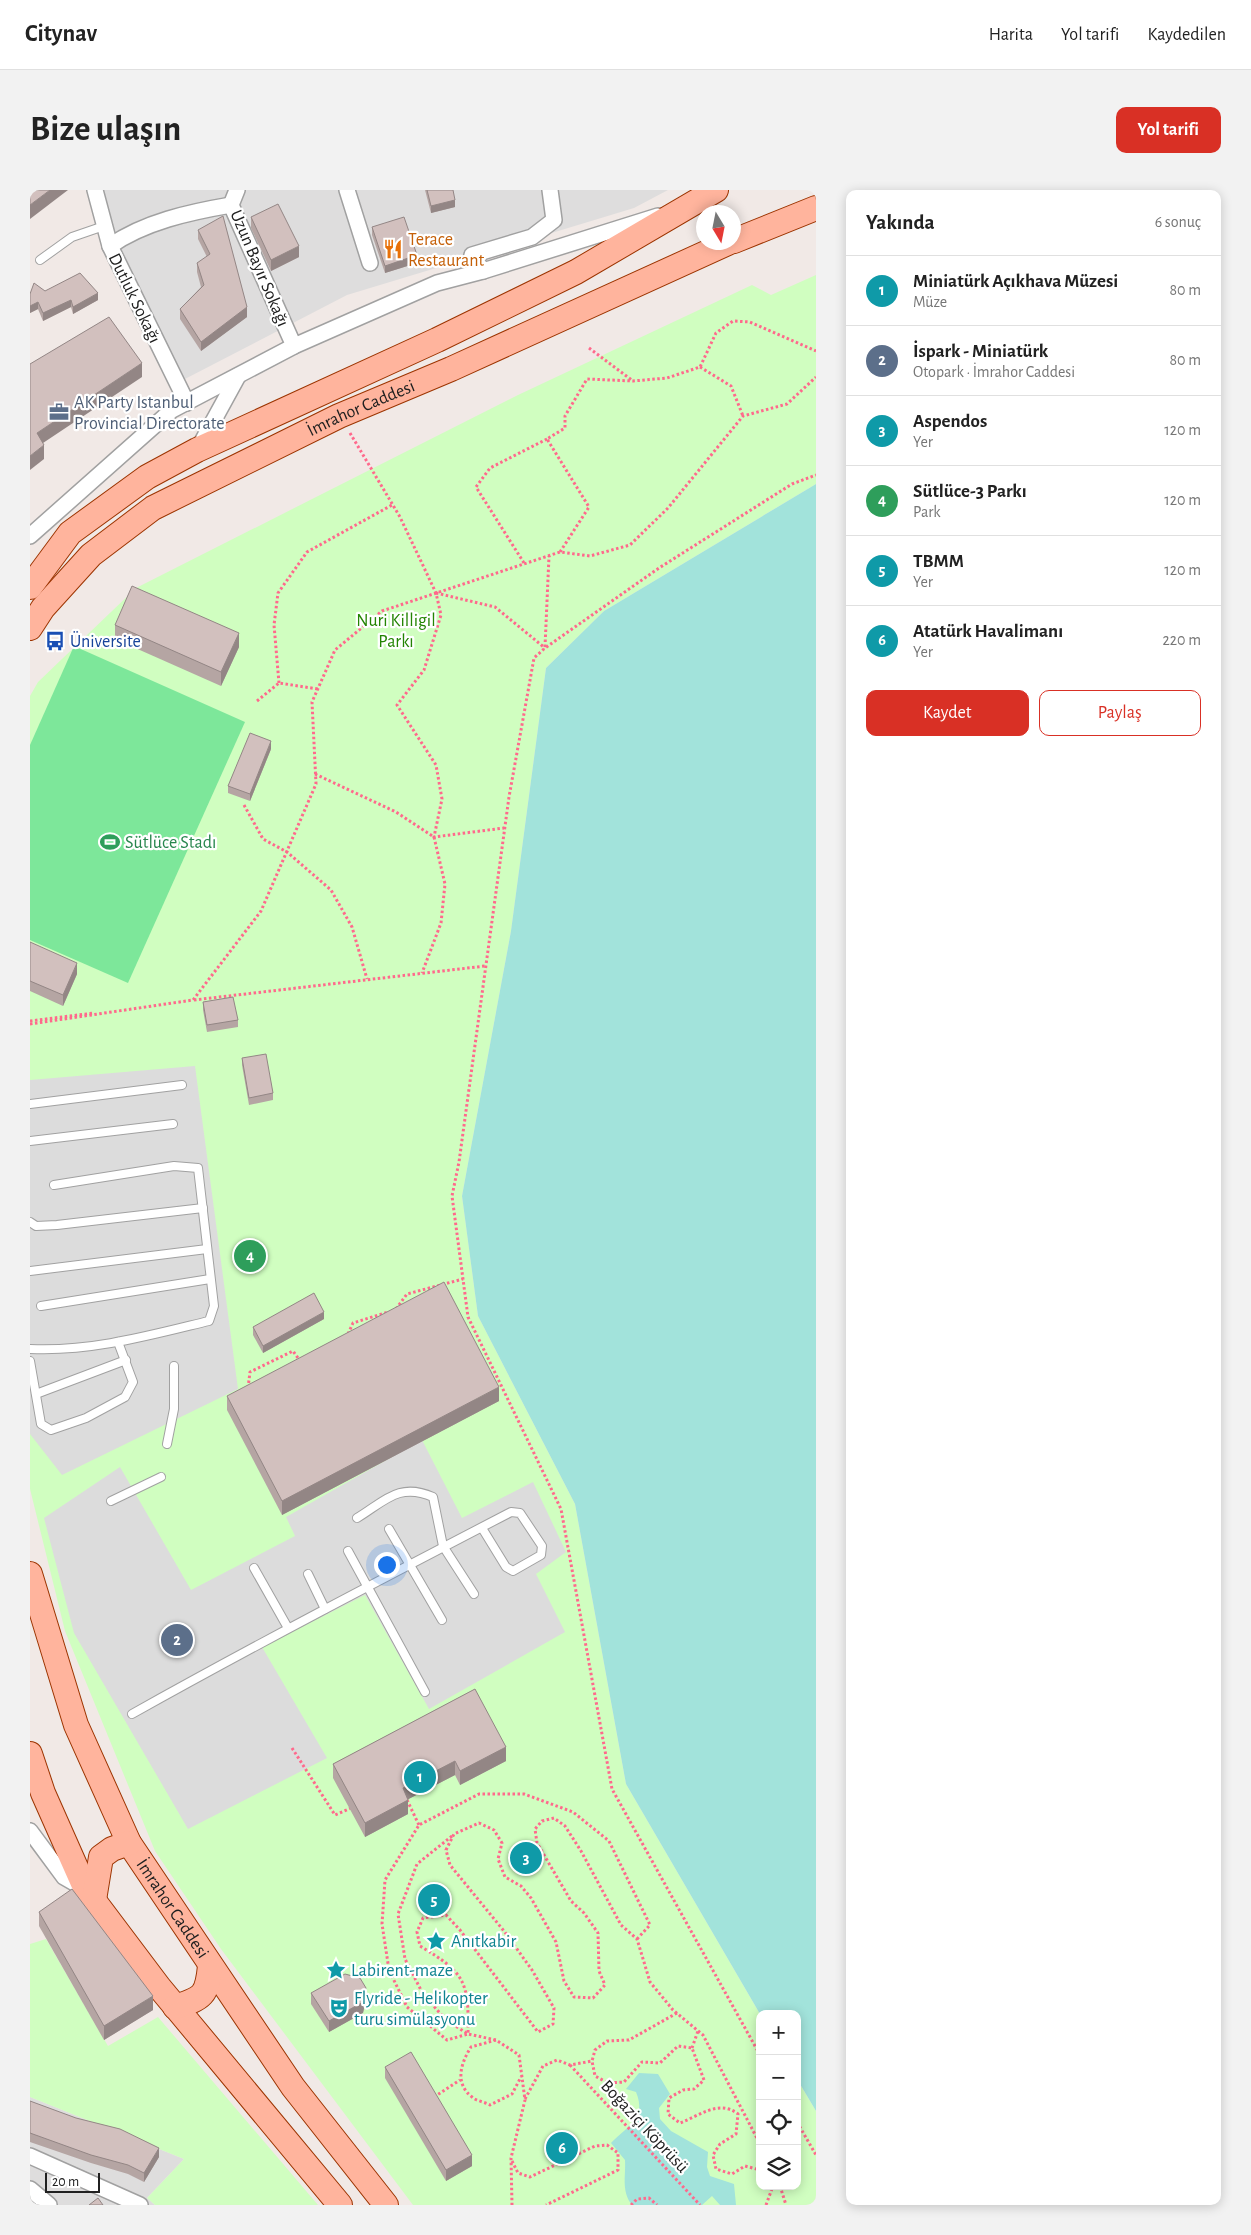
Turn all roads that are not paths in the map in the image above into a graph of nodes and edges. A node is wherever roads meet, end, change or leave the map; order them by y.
1 (95, 190) edge
2 (237, 190) edge
3 (347, 190) edge
4 (550, 190) edge
5 (707, 196) edge
6 (230, 205) junction
7 (816, 208) edge
8 (104, 226) junction
9 (741, 238) edge
10 (110, 246) junction
11 (712, 250) edge
12 (40, 260) dead end
13 (370, 263) dead end
14 (483, 271) junction
15 (294, 346) junction
16 (238, 376) junction
17 (187, 403) junction
18 (198, 450) junction
19 (96, 513) junction
20 (30, 536) edge
21 (116, 536) junction
22 (30, 587) edge
23 (30, 628) edge
24 (182, 1085) dead end
25 (30, 1104) edge
26 (173, 1124) dead end
27 (30, 1141) edge
28 (54, 1185) dead end
29 (203, 1208) junction
30 (30, 1222) edge
31 (207, 1249) junction
32 (30, 1271) edge
33 (210, 1279) junction
34 (41, 1306) dead end
35 (118, 1342) junction
36 (30, 1349) edge
37 (126, 1360) junction
38 (30, 1361) edge
39 (174, 1366) dead end
40 (36, 1394) junction
41 (167, 1444) dead end
42 (161, 1477) dead end
43 (111, 1501) dead end
44 (357, 1518) dead end
45 (482, 1528) junction
46 (389, 1529) dead end
47 (443, 1546) junction
48 (348, 1552) dead end
49 (408, 1564) junction
50 (254, 1568) dead end
51 (30, 1574) edge
52 (308, 1574) dead end
53 (367, 1587) junction
54 (474, 1594) dead end
55 (325, 1609) junction
56 (442, 1620) dead end
57 (288, 1628) junction
58 (425, 1692) dead end
59 (132, 1714) dead end
60 (30, 1754) edge
61 (30, 1832) edge
62 (129, 1843) junction
63 (90, 1895) junction
64 (210, 1966) junction
65 (175, 2007) junction
66 (30, 2156) edge
67 (30, 2189) edge
68 (50, 2205) edge
69 (140, 2205) edge
70 (340, 2205) edge
71 (386, 2205) edge

1 - 8 street, Dutluk Sokağı
2 - 6 street, Uzun Bayır Sokağı
3 - 13 street
4 - 14 street
5 - 14 street
5 - 18 main road, İmrahor Caddesi
6 - 10 street
6 - 15 street, Uzun Bayır Sokağı
7 - 9 main road
8 - 10 street, Dutluk Sokağı
8 - 12 lane
10 - 17 street, Dutluk Sokağı
11 - 21 main road, İmrahor Caddesi
14 - 15 street
15 - 16 street
16 - 17 street
16 - 18 street
17 - 20 street
18 - 19 main road, İmrahor Caddesi
19 - 21 main road
19 - 22 main road, İmrahor Caddesi
21 - 23 main road, İmrahor Caddesi
24 - 25 lane
26 - 27 lane
28 - 29 lane
29 - 30 lane
29 - 31 lane
31 - 32 lane
31 - 33 lane
33 - 34 lane
33 - 35 lane
35 - 36 lane
35 - 37 lane
37 - 40 lane
37 - 40 lane
38 - 40 lane
39 - 41 lane
42 - 43 lane
44 - 47 lane
45 - 45 lane
45 - 47 lane
46 - 49 lane
47 - 49 lane
47 - 54 lane
48 - 53 lane
49 - 53 lane
49 - 56 lane
50 - 57 lane
51 - 62 main road, İmrahor Caddesi
52 - 55 lane
53 - 55 lane
53 - 58 lane
55 - 57 lane
57 - 59 lane
60 - 63 main road
61 - 63 street
62 - 63 main road
62 - 64 main road, İmrahor Caddesi
63 - 65 main road
64 - 65 main road
64 - 71 main road, İmrahor Caddesi
65 - 70 main road
66 - 69 street
67 - 68 street

